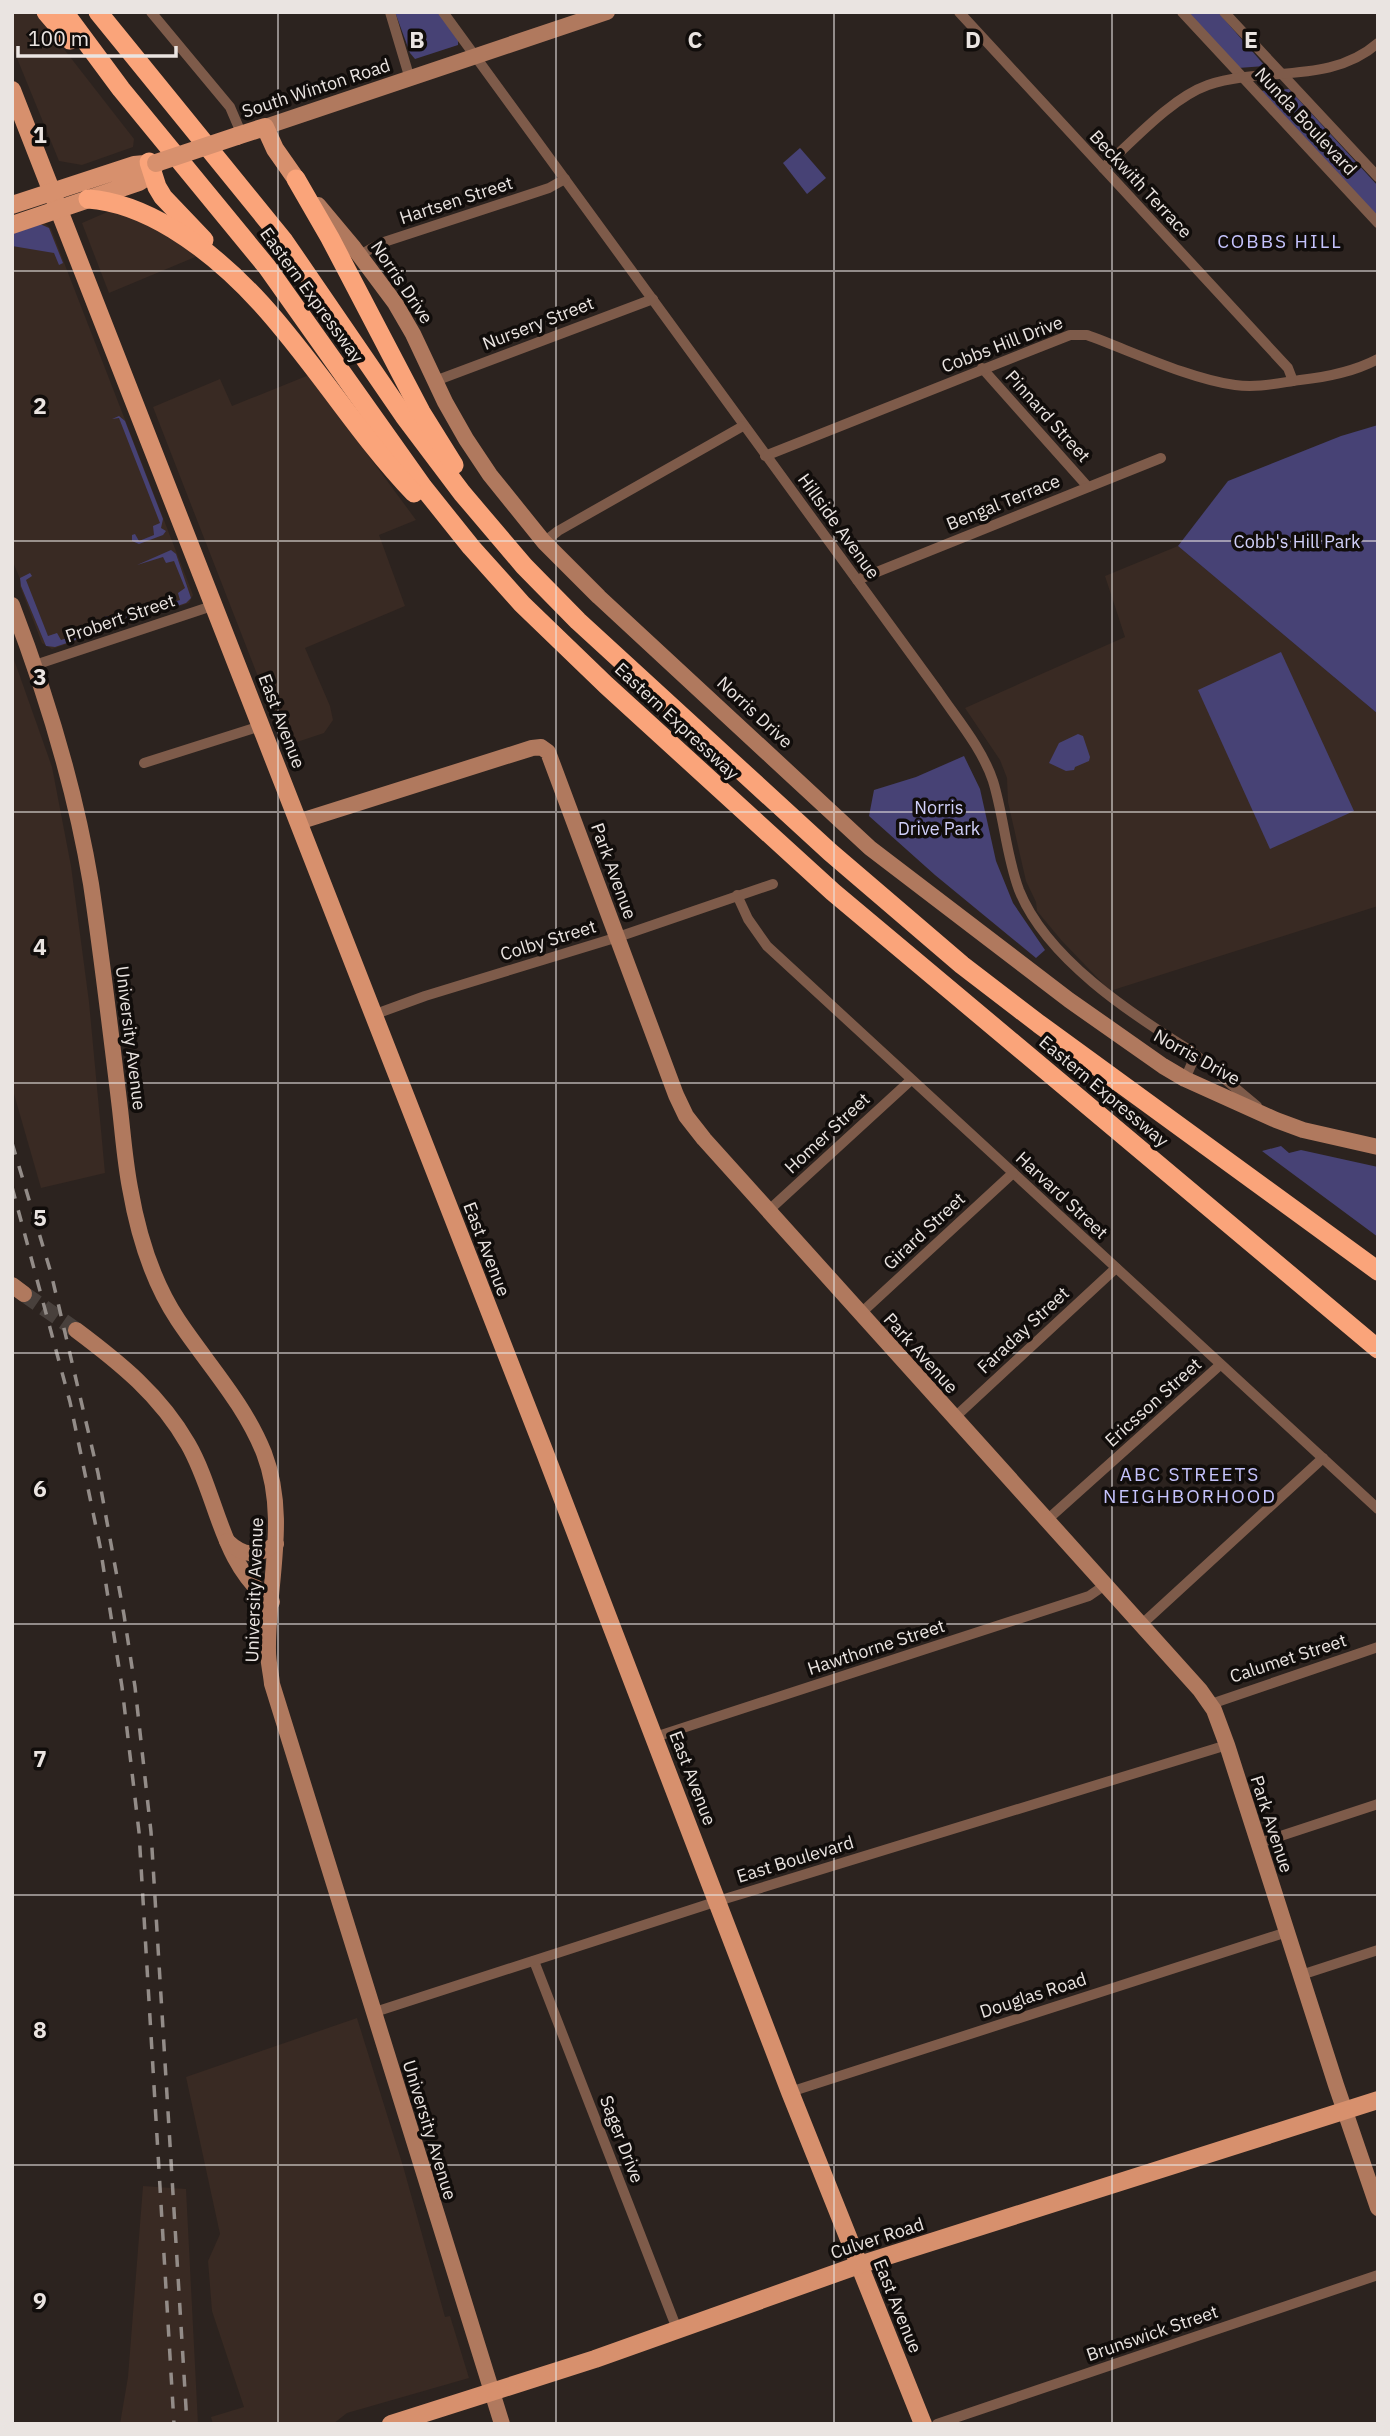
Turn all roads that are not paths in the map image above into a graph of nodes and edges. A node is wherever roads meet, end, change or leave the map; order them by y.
1 (46, 12) edge
2 (64, 12) edge
3 (98, 12) edge
4 (151, 12) edge
5 (390, 12) edge
6 (443, 12) edge
7 (607, 12) edge
8 (959, 12) edge
9 (1182, 12) edge
10 (1224, 12) edge
11 (1378, 43) edge
12 (476, 58) junction
13 (1282, 74) junction
14 (1242, 78) junction
15 (410, 79) junction
16 (12, 90) edge
17 (146, 119) junction
18 (265, 127) junction
19 (240, 135) junction
20 (153, 166) junction
21 (1102, 168) junction
22 (1378, 177) edge
23 (296, 179) junction
24 (565, 179) junction
25 (53, 192) junction
26 (88, 200) junction
27 (12, 205) edge
28 (60, 209) junction
29 (1378, 223) edge
30 (12, 225) edge
31 (360, 255) junction
32 (247, 286) junction
33 (653, 299) junction
34 (1378, 359) edge
35 (982, 368) junction
36 (435, 381) junction
37 (1293, 381) junction
38 (743, 426) junction
39 (765, 456) junction
40 (1161, 458) dead end
41 (1088, 487) junction
42 (499, 537) junction
43 (544, 542) junction
44 (857, 580) junction
45 (509, 590) junction
46 (12, 605) edge
47 (215, 605) junction
48 (36, 665) junction
49 (261, 726) junction
50 (144, 763) dead end
51 (298, 822) junction
52 (773, 884) dead end
53 (737, 895) junction
54 (618, 937) junction
55 (373, 1015) junction
56 (1191, 1051) junction
57 (1185, 1079) junction
58 (911, 1080) junction
59 (1276, 1120) junction
60 (1378, 1147) edge
61 (1013, 1173) junction
62 (768, 1211) junction
63 (1116, 1268) junction
64 (1378, 1271) edge
65 (860, 1314) junction
66 (76, 1330) tunnel mouth
67 (1378, 1349) edge
68 (1220, 1365) junction
69 (954, 1418) junction
70 (1322, 1458) junction
71 (1378, 1509) edge
72 (1047, 1520) junction
73 (227, 1541) junction
74 (276, 1544) junction
75 (1105, 1586) junction
76 (272, 1602) junction
77 (1142, 1625) junction
78 (1378, 1647) edge
79 (1211, 1704) junction
80 (655, 1737) junction
81 (1227, 1745) junction
82 (1378, 1804) edge
83 (1259, 1843) junction
84 (718, 1901) junction
85 (1287, 1932) junction
86 (1378, 1950) edge
87 (534, 1961) junction
88 (1301, 1975) junction
89 (375, 2012) junction
90 (790, 2092) junction
91 (1378, 2100) edge
92 (1344, 2110) junction
93 (1378, 2208) edge
94 (859, 2265) junction
95 (1378, 2275) edge
96 (677, 2329) junction
97 (491, 2391) junction
98 (391, 2424) edge
99 (502, 2424) edge
100 (923, 2424) edge
101 (937, 2424) edge

1 - 17 highway
2 - 17 highway, Eastern Expressway
3 - 42 highway, Eastern Expressway
4 - 19 street
5 - 15 street
6 - 12 street, Hillside Avenue
7 - 12 street, South Winton Road
8 - 21 street, Beckwith Terrace
9 - 14 street, Nunda Boulevard
10 - 13 street, Nunda Boulevard
11 - 13 street
12 - 15 street, South Winton Road
12 - 24 street, Hillside Avenue
13 - 14 street
13 - 22 street, Nunda Boulevard
14 - 21 street
14 - 29 street, Nunda Boulevard
15 - 18 street, South Winton Road
16 - 25 main road, East Avenue
17 - 45 highway, Eastern Expressway
18 - 19 main road, South Winton Road
18 - 23 main road, Norris Drive
19 - 20 main road, South Winton Road, bridge
20 - 25 main road, South Winton Road
20 - 26 main road, South Winton Road
20 - 32 highway
21 - 37 street, Beckwith Terrace
23 - 31 street, Norris Drive
23 - 42 highway
24 - 31 street, Hartsen Street
24 - 33 street, Hillside Avenue
25 - 27 main road, South Winton Road
25 - 28 main road, East Avenue
26 - 28 main road, South Winton Road
26 - 32 highway
28 - 30 main road, South Winton Road
28 - 47 main road, East Avenue
31 - 36 street, Norris Drive
32 - 45 highway
33 - 36 street, Nursery Street
33 - 38 street, Hillside Avenue
34 - 37 street, Cobbs Hill Drive
35 - 37 street, Cobbs Hill Drive
35 - 39 street, Cobbs Hill Drive
35 - 41 street, Pinnard Street
36 - 43 street, Norris Drive
38 - 39 street, Hillside Avenue
38 - 43 street
39 - 44 street, Hillside Avenue
40 - 41 street, Bengal Terrace
41 - 44 street, Bengal Terrace
42 - 64 highway, Eastern Expressway
43 - 57 street, Norris Drive
44 - 56 street, Hillside Avenue
45 - 67 highway, Eastern Expressway
46 - 48 street, University Avenue
47 - 48 street, Probert Street
47 - 49 main road, East Avenue
48 - 74 street, University Avenue
49 - 50 street
49 - 51 main road, East Avenue
51 - 54 street, Park Avenue
51 - 55 main road, East Avenue
52 - 53 street, Colby Street
53 - 54 street, Colby Street
53 - 58 street, Harvard Street
54 - 55 street, Colby Street
54 - 62 street, Park Avenue
55 - 80 main road, East Avenue
56 - 57 street
56 - 59 street, Hillside Avenue
57 - 59 street, Norris Drive
58 - 61 street, Harvard Street
58 - 62 street, Homer Street
59 - 60 street, Norris Drive
61 - 63 street, Harvard Street
61 - 65 street, Girard Street
62 - 65 street, Park Avenue
63 - 68 street, Harvard Street
63 - 69 street, Faraday Street
65 - 69 street, Park Avenue
66 - 73 street
68 - 70 street, Harvard Street
68 - 72 street, Ericsson Street
69 - 72 street, Park Avenue
70 - 71 street, Harvard Street
70 - 77 street
72 - 75 street, Park Avenue
73 - 74 street
73 - 76 street
74 - 76 street, University Avenue
75 - 77 street, Park Avenue
75 - 80 street, Hawthorne Street
76 - 89 street, University Avenue
77 - 79 street, Park Avenue
78 - 79 street, Calumet Street
79 - 81 street, Park Avenue
80 - 84 main road, East Avenue
81 - 83 street, Park Avenue
81 - 84 street, East Boulevard
82 - 83 street
83 - 85 street, Park Avenue
84 - 87 street, East Boulevard
84 - 90 main road, East Avenue
85 - 88 street, Park Avenue
85 - 90 street, Douglas Road
86 - 88 street
87 - 89 street, East Boulevard
87 - 96 street, Sager Drive
88 - 92 street, Park Avenue
89 - 97 street, University Avenue
90 - 94 main road, East Avenue
91 - 92 main road, Culver Road
92 - 93 street, Park Avenue
92 - 94 main road, Culver Road
94 - 96 main road, Culver Road
94 - 100 main road, East Avenue
95 - 101 street, Brunswick Street
96 - 97 main road, Culver Road
97 - 98 main road, Culver Road
97 - 99 street, University Avenue

